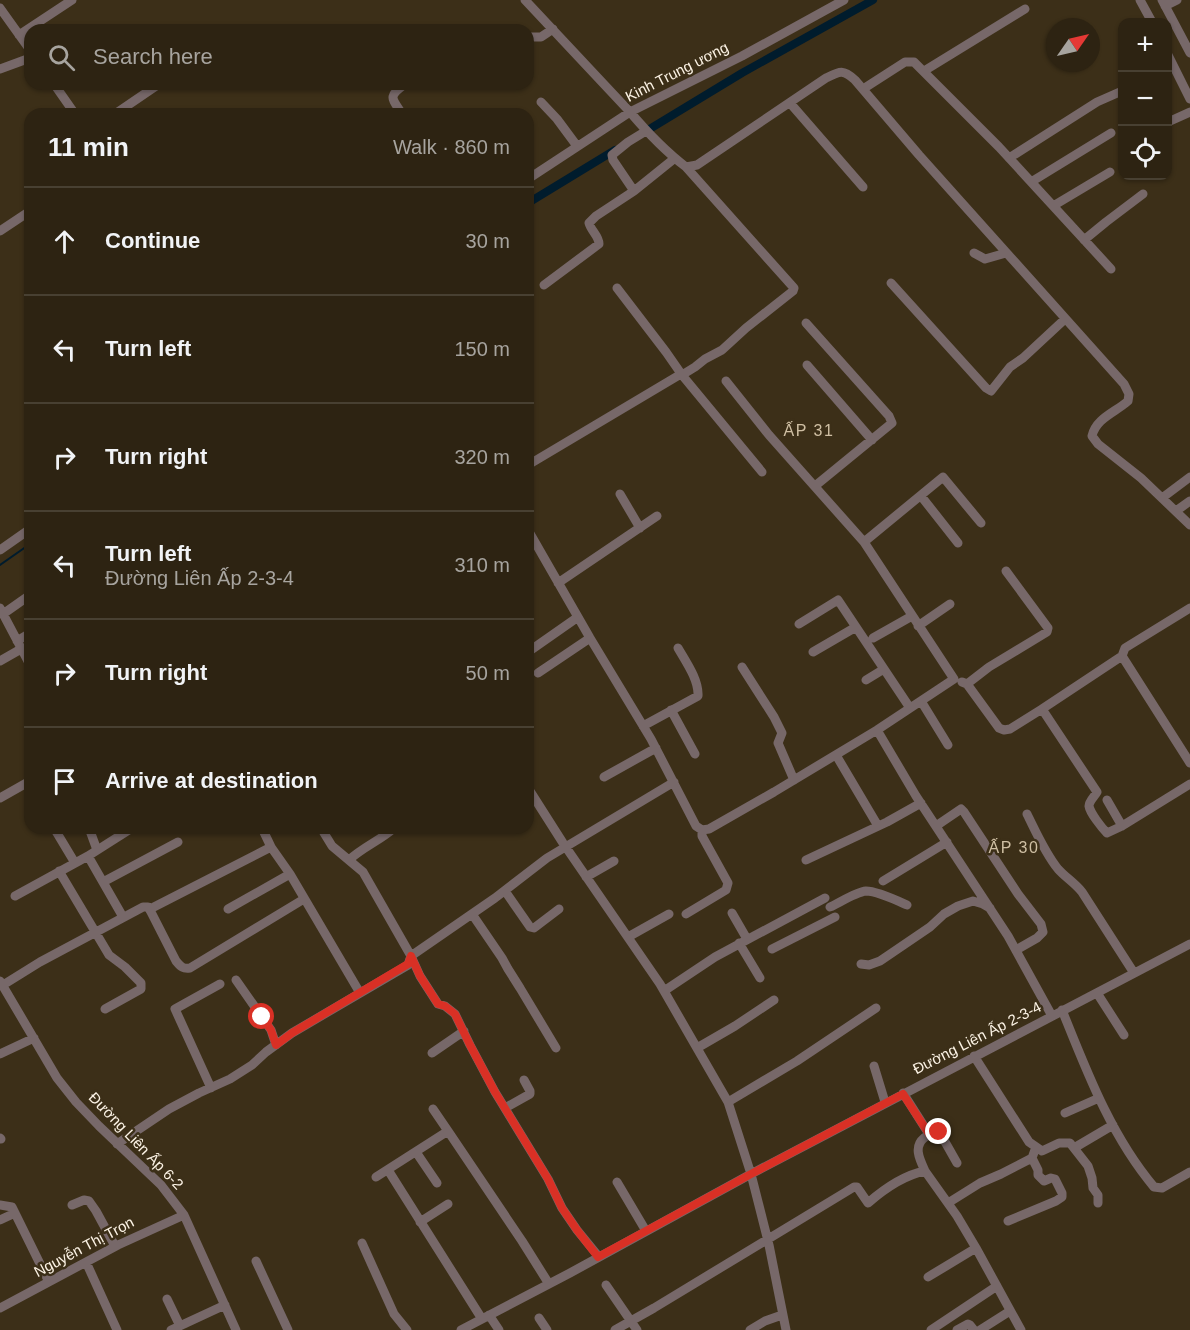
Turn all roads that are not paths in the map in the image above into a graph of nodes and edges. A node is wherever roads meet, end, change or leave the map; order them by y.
1 (72, 0) edge
2 (525, 0) edge
3 (844, 0) edge
4 (1140, 0) edge
5 (1177, 0) edge
6 (1164, 3) edge
7 (0, 8) edge
8 (1025, 9) dead end
9 (1150, 18) edge
10 (36, 24) edge
11 (552, 29) junction
12 (24, 32) edge
13 (19, 35) junction
14 (534, 37) edge
15 (24, 42) edge
16 (1190, 53) edge
17 (24, 60) edge
18 (0, 69) edge
19 (924, 70) junction
20 (1172, 72) edge
21 (863, 89) junction
22 (58, 90) edge
23 (150, 90) edge
24 (398, 90) edge
25 (1118, 93) edge
26 (1190, 99) edge
27 (541, 102) dead end
28 (790, 103) junction
29 (71, 108) edge
30 (124, 108) edge
31 (398, 108) edge
32 (1190, 112) edge
33 (633, 115) junction
34 (1172, 120) edge
35 (646, 131) junction
36 (1111, 133) dead end
37 (577, 146) junction
38 (1009, 158) junction
39 (675, 159) junction
40 (686, 167) junction
41 (1110, 172) dead end
42 (534, 175) edge
43 (1031, 182) junction
44 (863, 187) dead end
45 (633, 191) junction
46 (1143, 194) dead end
47 (1053, 206) junction
48 (24, 215) edge
49 (0, 231) edge
50 (1084, 240) junction
51 (974, 253) dead end
52 (1006, 253) junction
53 (1111, 269) dead end
54 (891, 283) dead end
55 (544, 285) dead end
56 (616, 288) dead end
57 (1065, 319) junction
58 (806, 323) dead end
59 (807, 365) dead end
60 (681, 374) junction
61 (726, 381) dead end
62 (872, 440) junction
63 (534, 461) edge
64 (762, 472) dead end
65 (1190, 477) edge
66 (815, 486) junction
67 (620, 494) dead end
68 (921, 496) junction
69 (1162, 498) junction
70 (1190, 501) edge
71 (1176, 511) junction
72 (657, 516) dead end
73 (981, 524) dead end
74 (1190, 525) edge
75 (640, 528) junction
76 (24, 533) edge
77 (534, 541) edge
78 (864, 542) junction
79 (958, 543) dead end
80 (0, 550) edge
81 (1006, 571) dead end
82 (558, 583) junction
83 (24, 598) edge
84 (950, 604) dead end
85 (1190, 608) edge
86 (2, 611) edge
87 (912, 616) junction
88 (578, 617) junction
89 (799, 624) dead end
90 (918, 626) junction
91 (856, 627) junction
92 (590, 638) junction
93 (873, 638) dead end
94 (24, 640) edge
95 (19, 645) junction
96 (534, 648) edge
97 (678, 648) dead end
98 (813, 652) dead end
99 (24, 654) edge
100 (1122, 656) junction
101 (0, 661) edge
102 (742, 668) dead end
103 (884, 669) junction
104 (538, 672) dead end
105 (954, 679) junction
106 (866, 680) dead end
107 (967, 684) junction
108 (921, 701) junction
109 (910, 708) junction
110 (1042, 709) junction
111 (671, 710) junction
112 (643, 726) junction
113 (877, 730) junction
114 (948, 744) dead end
115 (656, 748) junction
116 (695, 754) dead end
117 (836, 755) junction
118 (1190, 763) edge
119 (604, 777) dead end
120 (794, 780) junction
121 (674, 782) junction
122 (24, 784) edge
123 (1190, 784) edge
124 (534, 797) edge
125 (0, 798) edge
126 (1107, 800) dead end
127 (921, 803) junction
128 (1027, 814) dead end
129 (878, 826) junction
130 (936, 826) junction
131 (1122, 826) junction
132 (702, 830) junction
133 (58, 834) edge
134 (91, 834) edge
135 (116, 834) edge
136 (265, 834) edge
137 (325, 834) edge
138 (385, 834) edge
139 (178, 842) dead end
140 (947, 842) junction
141 (271, 847) junction
142 (566, 847) junction
143 (97, 850) junction
144 (88, 856) junction
145 (349, 860) junction
146 (806, 860) dead end
147 (614, 861) dead end
148 (75, 863) junction
149 (59, 871) junction
150 (290, 874) junction
151 (586, 877) junction
152 (883, 881) dead end
153 (103, 882) junction
154 (505, 891) junction
155 (15, 896) dead end
156 (825, 898) dead end
157 (304, 899) junction
158 (907, 905) dead end
159 (990, 908) junction
160 (150, 909) junction
161 (228, 909) dead end
162 (559, 909) dead end
163 (732, 913) dead end
164 (472, 914) junction
165 (669, 914) dead end
166 (686, 914) dead end
167 (123, 917) junction
168 (96, 932) junction
169 (628, 937) junction
170 (743, 941) junction
171 (1190, 944) edge
172 (772, 949) dead end
173 (1016, 950) junction
174 (411, 956) junction
175 (861, 964) dead end
176 (1134, 973) junction
177 (760, 978) dead end
178 (236, 980) dead end
179 (1, 983) edge
180 (220, 984) dead end
181 (664, 991) junction
182 (360, 993) junction
183 (1096, 993) junction
184 (774, 1000) dead end
185 (876, 1008) dead end
186 (105, 1009) dead end
187 (1062, 1011) junction
188 (1052, 1016) junction
189 (464, 1032) junction
190 (1124, 1035) dead end
191 (34, 1038) junction
192 (276, 1045) junction
193 (556, 1048) dead end
194 (697, 1048) junction
195 (432, 1053) dead end
196 (0, 1054) edge
197 (974, 1056) junction
198 (874, 1066) dead end
199 (524, 1080) dead end
200 (211, 1088) junction
201 (903, 1094) junction
202 (1100, 1098) junction
203 (728, 1102) junction
204 (885, 1102) junction
205 (505, 1108) junction
206 (433, 1109) dead end
207 (1065, 1113) dead end
208 (1113, 1125) junction
209 (448, 1131) junction
210 (929, 1134) junction
211 (117, 1144) junction
212 (1036, 1147) junction
213 (1074, 1148) junction
214 (416, 1152) junction
215 (1032, 1158) junction
216 (957, 1162) dead end
217 (388, 1170) junction
218 (925, 1171) junction
219 (1190, 1172) edge
220 (751, 1174) junction
221 (376, 1177) dead end
222 (617, 1182) dead end
223 (437, 1183) dead end
224 (948, 1203) junction
225 (1098, 1203) dead end
226 (448, 1204) dead end
227 (0, 1205) edge
228 (72, 1205) dead end
229 (15, 1213) junction
230 (184, 1215) junction
231 (0, 1220) edge
232 (1008, 1221) dead end
233 (420, 1222) junction
234 (646, 1231) junction
235 (767, 1239) junction
236 (362, 1243) dead end
237 (115, 1246) junction
238 (976, 1248) junction
239 (598, 1257) junction
240 (256, 1261) dead end
241 (86, 1262) junction
242 (928, 1277) dead end
243 (49, 1282) junction
244 (549, 1284) junction
245 (606, 1285) dead end
246 (997, 1286) junction
247 (167, 1299) dead end
248 (225, 1305) junction
249 (0, 1308) edge
250 (1010, 1311) junction
251 (782, 1315) junction
252 (486, 1317) junction
253 (539, 1318) dead end
254 (630, 1321) junction
255 (176, 1328) edge
256 (117, 1330) edge
257 (236, 1330) edge
258 (288, 1330) edge
259 (407, 1330) edge
260 (461, 1330) edge
261 (499, 1330) edge
262 (547, 1330) edge
263 (615, 1330) edge
264 (637, 1330) edge
265 (750, 1330) edge
266 (786, 1330) edge
267 (931, 1330) edge
268 (957, 1330) edge
269 (974, 1330) edge
270 (980, 1330) edge
271 (1021, 1330) edge

1 - 10 street
2 - 11 street
3 - 33 street, Kinh Trung ương
4 - 9 street
5 - 6 street
6 - 16 street
7 - 13 street
8 - 19 street
11 - 14 street
11 - 33 street
12 - 13 street
13 - 15 street
17 - 18 street
19 - 21 street
19 - 38 street
20 - 26 street
21 - 28 street
21 - 52 street
22 - 29 street
23 - 30 street
24 - 31 street
25 - 38 street
27 - 37 street
28 - 40 street
28 - 44 street
32 - 34 street
33 - 35 street
33 - 37 street, Kinh Trung ương
35 - 39 street
35 - 45 street
36 - 43 street
37 - 42 street, Kinh Trung ương
38 - 43 street
39 - 40 street
39 - 45 street
40 - 60 street
41 - 47 street
43 - 47 street
45 - 55 street
46 - 50 street
47 - 50 street
48 - 49 street
50 - 53 street
51 - 52 street
52 - 57 street
54 - 57 street
56 - 60 street
57 - 69 street
58 - 62 street
59 - 62 street
60 - 63 street
60 - 64 street
61 - 66 street
62 - 66 street
65 - 69 street
66 - 78 street
67 - 75 street
68 - 73 street
68 - 78 street
68 - 79 street
69 - 71 street
70 - 71 street
71 - 74 street
72 - 75 street
75 - 82 street
76 - 80 street
77 - 82 street
78 - 87 street
81 - 107 street
82 - 88 street
83 - 86 street
84 - 90 street
85 - 100 street
86 - 95 street
87 - 90 street
87 - 93 street
88 - 92 street
88 - 96 street
89 - 91 street
90 - 105 street
91 - 98 street
91 - 103 street
92 - 104 street
92 - 112 street
94 - 95 street
95 - 99 street
95 - 101 street
97 - 111 street
100 - 110 street
100 - 118 street
102 - 120 street
103 - 106 street
103 - 109 street
105 - 107 street
105 - 108 street
107 - 110 street
108 - 109 street
108 - 114 street
109 - 113 street
110 - 131 street
111 - 112 street
111 - 116 street
112 - 115 street
113 - 117 street
113 - 127 street
115 - 119 street
115 - 121 street
117 - 120 street
117 - 129 street
120 - 132 street
121 - 132 street
121 - 142 street
122 - 125 street
123 - 131 street
124 - 142 street
126 - 131 street
127 - 129 street
127 - 130 street
128 - 176 street
129 - 146 street
130 - 140 street
130 - 173 street
132 - 166 street
133 - 148 street
134 - 143 street
135 - 143 street
136 - 141 street
137 - 145 street
138 - 145 street
139 - 153 street
140 - 152 street
140 - 159 street
141 - 150 street
141 - 160 street
142 - 151 street
142 - 154 street
143 - 144 street
144 - 148 street
144 - 153 street
145 - 174 street
147 - 151 street
148 - 149 street
149 - 155 street
149 - 168 street
150 - 157 street
150 - 161 street
151 - 169 street
153 - 167 street
154 - 162 street
154 - 164 street
156 - 170 street
157 - 160 street
157 - 182 street
158 - 172 street
159 - 173 street
159 - 175 street
160 - 167 street
163 - 170 street
164 - 174 street
164 - 193 street
165 - 169 street
167 - 168 street
168 - 179 street
168 - 186 street
169 - 181 street
170 - 177 street
170 - 181 street
171 - 176 street, Đường Liên Ấp 2-3-4
173 - 188 street
174 - 182 street
174 - 189 street
176 - 183 street, Đường Liên Ấp 2-3-4
178 - 192 street
179 - 191 street, Đường Liên Ấp 6-2
180 - 200 street
181 - 194 street
182 - 192 street
183 - 187 street, Đường Liên Ấp 2-3-4
183 - 190 street
184 - 194 street
185 - 203 street
187 - 188 street, Đường Liên Ấp 2-3-4
187 - 202 street
188 - 197 street, Đường Liên Ấp 2-3-4
189 - 195 street
189 - 205 street
191 - 196 street
191 - 211 street, Đường Liên Ấp 6-2
192 - 200 street
194 - 203 street
197 - 201 street, Đường Liên Ấp 2-3-4
197 - 212 street
198 - 204 street
199 - 205 street
200 - 211 street
201 - 204 street, Đường Liên Ấp 2-3-4
201 - 210 street
202 - 207 street
202 - 208 street
203 - 220 street
204 - 220 street, Đường Liên Ấp 2-3-4
205 - 239 street
206 - 209 street
208 - 213 street
208 - 219 street
209 - 214 street
209 - 244 street
210 - 216 street
210 - 218 street
211 - 230 street, Đường Liên Ấp 6-2
212 - 213 street
212 - 215 street
213 - 225 street
214 - 217 street
214 - 223 street
215 - 224 street
215 - 232 street
217 - 221 street
217 - 233 street
218 - 224 street
218 - 235 street
220 - 234 street, Đường Liên Ấp 2-3-4
220 - 235 street
222 - 234 street
224 - 238 street
226 - 233 street
227 - 229 street
228 - 237 street
229 - 231 street
229 - 243 street
230 - 237 street, Nguyễn Thị Trọn
230 - 248 street, Đường Liên Ấp 6-2
233 - 252 street
234 - 239 street, Đường Liên Ấp 2-3-4
235 - 251 street
235 - 254 street
236 - 259 street
237 - 241 street, Nguyễn Thị Trọn
238 - 242 street
238 - 246 street
239 - 244 street, Đường Liên Ấp 2-3-4
240 - 258 street
241 - 243 street, Nguyễn Thị Trọn
241 - 256 street
243 - 249 street, Nguyễn Thị Trọn
244 - 252 street, Đường Liên Ấp 2-3-4
245 - 254 street
246 - 250 street
246 - 267 street
247 - 255 street
248 - 255 street
248 - 257 street, Đường Liên Ấp 6-2
250 - 270 street
250 - 271 street
251 - 265 street
251 - 266 street
252 - 260 street, Đường Liên Ấp 2-3-4
252 - 261 street
253 - 262 street
254 - 263 street
254 - 264 street
268 - 269 street

